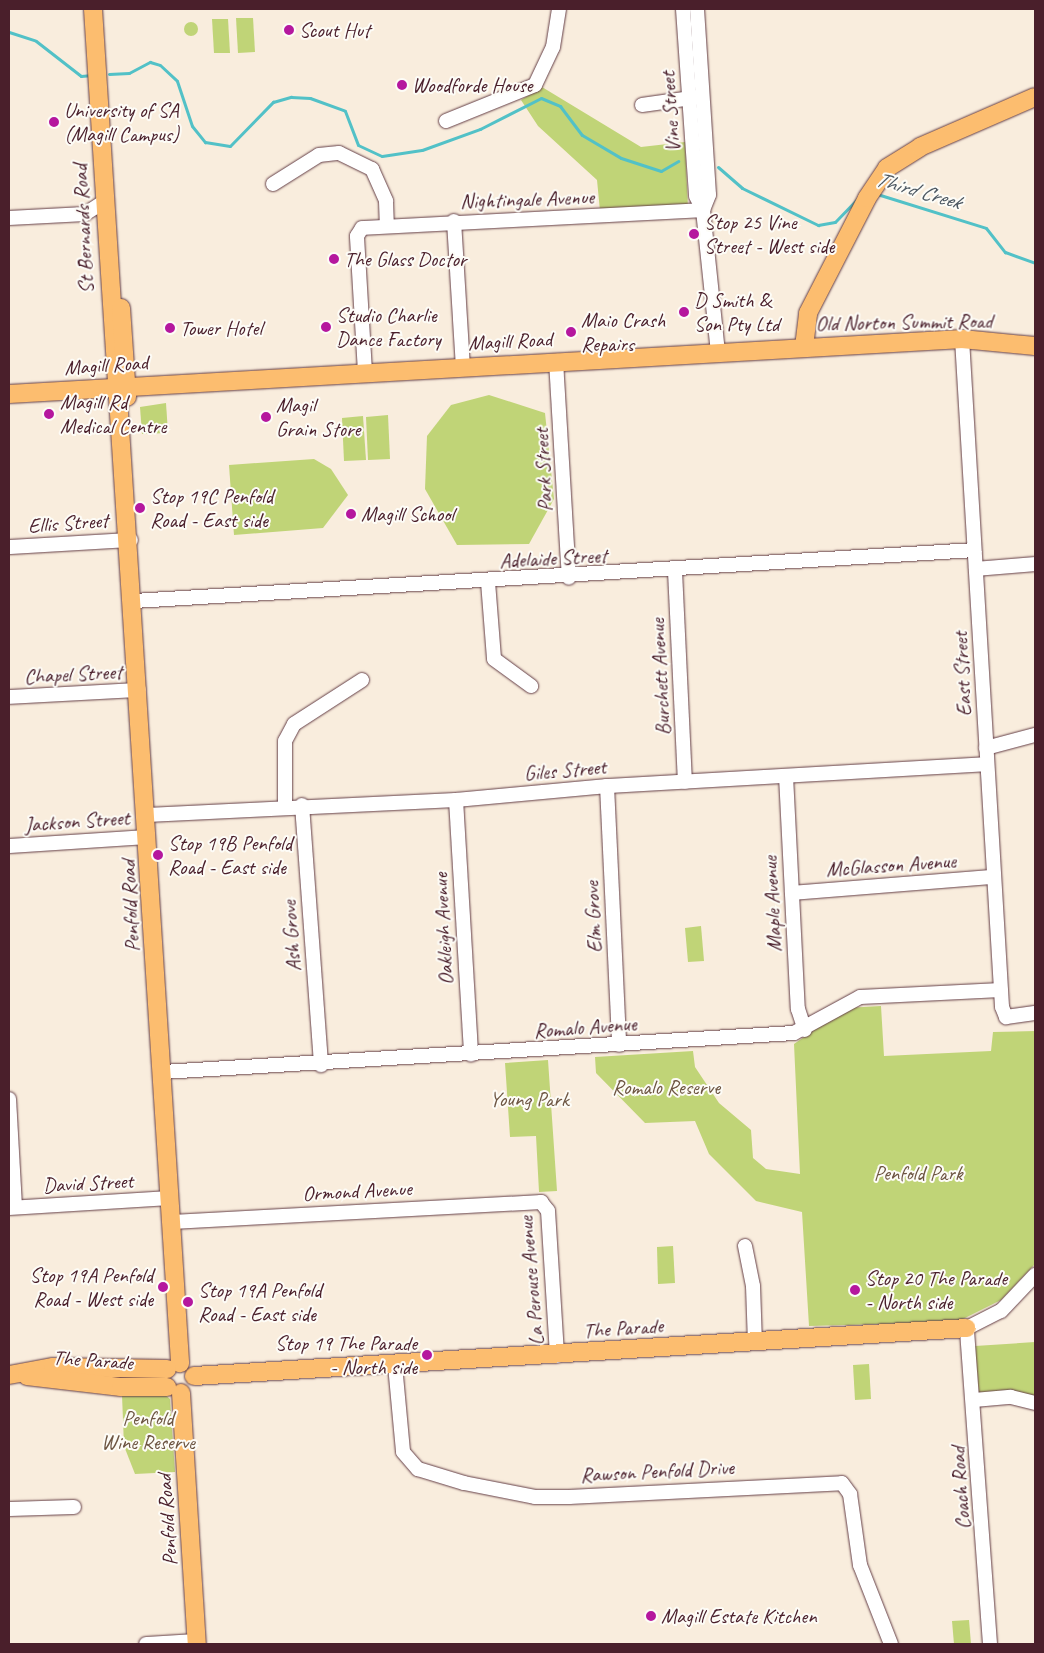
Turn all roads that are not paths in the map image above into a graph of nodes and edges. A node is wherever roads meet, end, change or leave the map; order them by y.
1 (93, 9) edge
2 (102, 9) edge
3 (559, 9) edge
4 (683, 9) edge
5 (697, 9) edge
6 (100, 53) junction
7 (703, 96) junction
8 (689, 97) junction
9 (1035, 97) edge
10 (642, 105) dead end
11 (446, 121) dead end
12 (273, 184) dead end
13 (105, 201) junction
14 (703, 210) junction
15 (85, 214) junction
16 (9, 218) edge
17 (454, 221) junction
18 (106, 224) junction
19 (387, 225) junction
20 (962, 339) junction
21 (1035, 346) edge
22 (804, 347) junction
23 (714, 352) junction
24 (556, 361) junction
25 (464, 366) junction
26 (366, 372) junction
27 (121, 386) junction
28 (9, 394) edge
29 (130, 540) junction
30 (9, 547) edge
31 (974, 550) junction
32 (1035, 564) edge
33 (976, 570) junction
34 (675, 571) junction
35 (569, 578) junction
36 (488, 582) junction
37 (134, 602) junction
38 (362, 680) dead end
39 (532, 686) dead end
40 (139, 690) junction
41 (9, 698) edge
42 (1035, 735) edge
43 (986, 748) junction
44 (986, 764) junction
45 (786, 776) junction
46 (685, 782) junction
47 (607, 786) junction
48 (456, 800) junction
49 (285, 805) junction
50 (302, 805) junction
51 (147, 815) junction
52 (148, 837) junction
53 (9, 846) edge
54 (993, 878) junction
55 (792, 893) junction
56 (1001, 990) junction
57 (1035, 1013) edge
58 (805, 1030) junction
59 (619, 1045) junction
60 (471, 1055) junction
61 (321, 1065) junction
62 (163, 1072) junction
63 (9, 1099) edge
64 (170, 1198) junction
65 (544, 1204) joint
66 (12, 1208) edge
67 (172, 1222) junction
68 (746, 1246) dead end
69 (1035, 1274) edge
70 (966, 1328) junction
71 (755, 1342) junction
72 (557, 1356) junction
73 (395, 1365) junction
74 (174, 1366) junction
75 (13, 1374) edge
76 (194, 1376) junction
77 (174, 1390) junction
78 (974, 1400) junction
79 (1035, 1403) edge
80 (74, 1507) dead end
81 (9, 1510) edge
82 (197, 1643) edge
83 (146, 1644) edge
84 (891, 1644) edge
85 (990, 1644) edge

1 - 6 main road, St Bernards Road
2 - 6 main road, St Bernards Road
3 - 11 street
4 - 8 street, Vine Street
5 - 7 street, Vine Street
6 - 13 main road, St Bernards Road
6 - 27 main road, St Bernards Road
7 - 8 street
7 - 14 street, Vine Street
8 - 10 street
8 - 14 street, Vine Street
9 - 22 main road
12 - 19 street
13 - 15 street
13 - 18 main road, St Bernards Road
14 - 17 street, Nightingale Avenue
14 - 23 street, Vine Street
15 - 16 street
15 - 18 street
17 - 19 street, Nightingale Avenue
17 - 25 street
18 - 27 main road, St Bernards Road
19 - 26 street, Nightingale Avenue
20 - 21 main road, Old Norton Summit Road
20 - 22 main road, Old Norton Summit Road
20 - 31 street, East Street
22 - 23 main road, Magill Road
23 - 24 main road, Magill Road
24 - 25 main road, Magill Road
24 - 35 street, Park Street
25 - 26 main road, Magill Road
26 - 27 main road, Magill Road
27 - 28 main road, Magill Road
27 - 29 main road, Penfold Road
29 - 30 street, Ellis Street
29 - 37 main road, Penfold Road
31 - 33 street, East Street
31 - 34 street, Adelaide Street
32 - 33 street
33 - 43 street, East Street
34 - 35 street, Adelaide Street
34 - 46 street, Burchett Avenue
35 - 36 street, Adelaide Street
36 - 37 street, Adelaide Street
36 - 39 street
37 - 40 main road, Penfold Road
38 - 49 street
40 - 41 street, Chapel Street
40 - 51 main road, Penfold Road
42 - 43 street
43 - 44 street, East Street
44 - 45 street, Giles Street
44 - 54 street, East Street
45 - 46 street, Giles Street
45 - 55 street, Maple Avenue
46 - 47 street, Giles Street
47 - 48 street, Giles Street
47 - 59 street, Elm Grove
48 - 50 street, Giles Street
48 - 60 street, Oakleigh Avenue
49 - 50 street, Giles Street
49 - 51 street, Giles Street
50 - 61 street, Ash Grove
51 - 52 main road, Penfold Road
52 - 53 street, Jackson Street
52 - 62 main road, Penfold Road
54 - 55 street, McGlasson Avenue
54 - 56 street, East Street
55 - 58 street, Maple Avenue
56 - 57 street, East Street
56 - 58 street, Romalo Avenue
58 - 59 street, Romalo Avenue
59 - 60 street, Romalo Avenue
60 - 61 street, Romalo Avenue
61 - 62 street, Romalo Avenue
62 - 64 main road, Penfold Road
63 - 66 street
64 - 66 street, David Street
64 - 67 main road, Penfold Road
65 - 67 street, Ormond Avenue
65 - 72 street, La Perouse Avenue
67 - 74 main road, Penfold Road
68 - 71 street
69 - 70 street, The Parade
70 - 71 main road, The Parade
70 - 78 street, Coach Road
71 - 72 main road, The Parade
72 - 73 main road, The Parade
73 - 76 main road, The Parade
73 - 84 street, Rawson Penfold Drive
74 - 75 main road, The Parade
74 - 76 main road
74 - 77 main road, Penfold Road
75 - 77 main road, The Parade
76 - 77 main road
77 - 82 main road, Penfold Road
78 - 79 street
78 - 85 street, Coach Road
80 - 81 street
82 - 83 street

